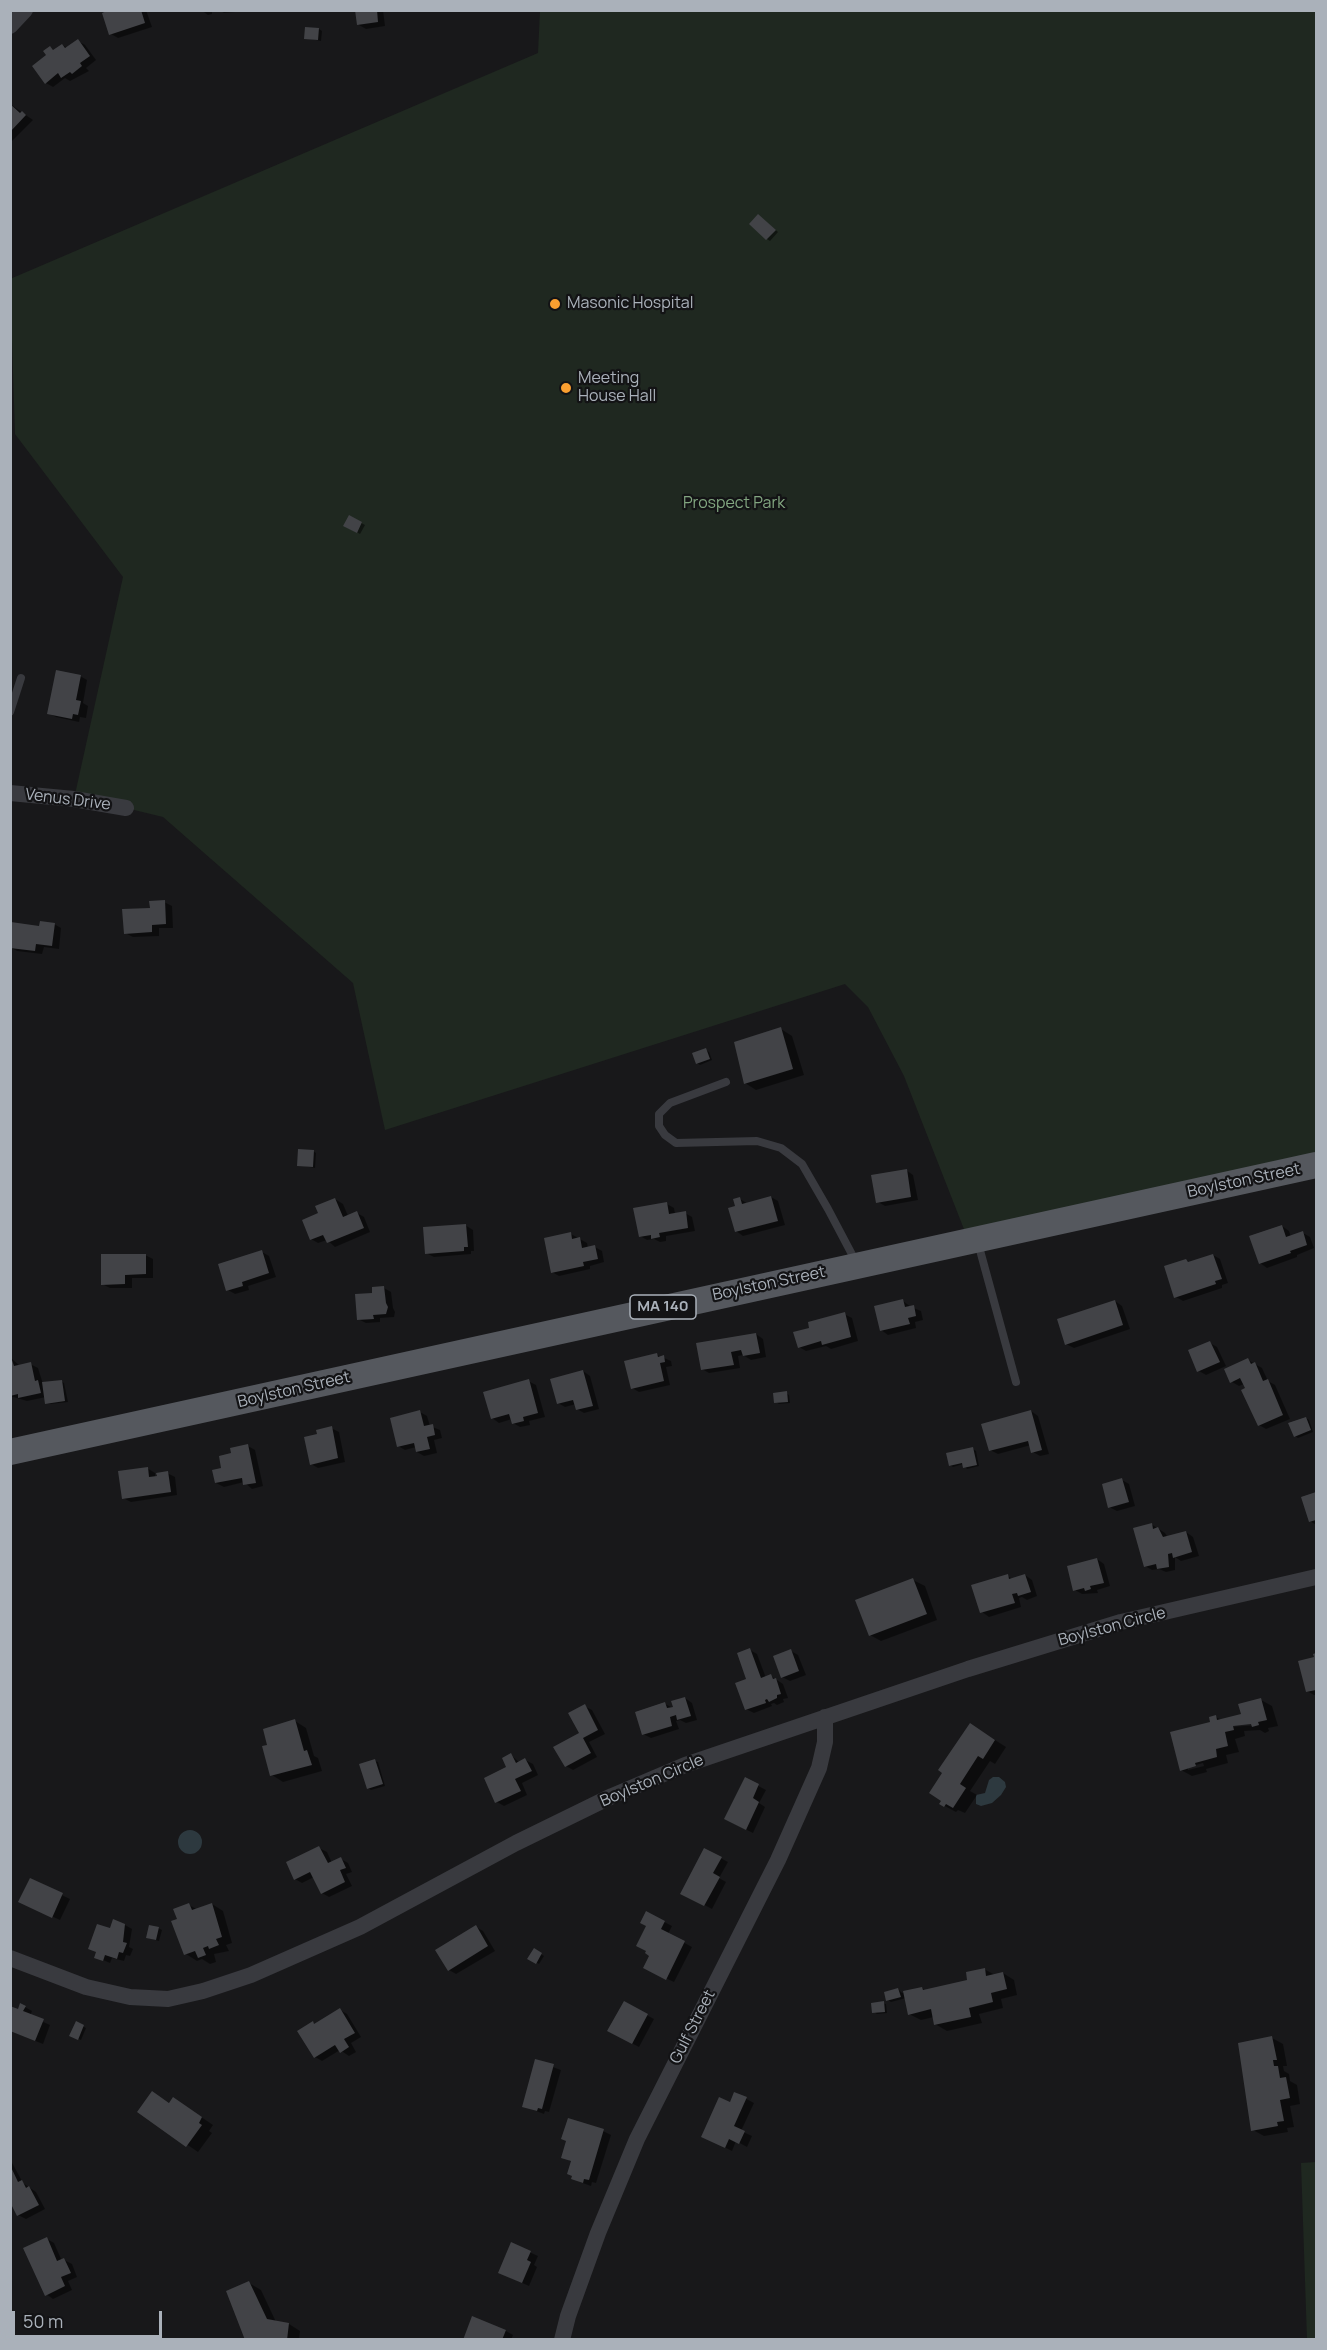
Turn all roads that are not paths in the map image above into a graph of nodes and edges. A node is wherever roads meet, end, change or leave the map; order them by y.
1 (25, 10) edge
2 (10, 26) edge
3 (21, 678) dead end
4 (10, 712) edge
5 (10, 793) edge
6 (126, 808) dead end
7 (726, 1082) dead end
8 (1317, 1165) edge
9 (977, 1240) junction
10 (857, 1265) junction
11 (1016, 1382) dead end
12 (10, 1452) edge
13 (1317, 1577) edge
14 (825, 1717) junction
15 (10, 1958) edge
16 (562, 2340) edge

1 - 2 street
3 - 4 lane
5 - 6 street, Venus Drive
7 - 10 lane
8 - 9 main road, Boylston Street / MA 140
9 - 10 main road, Boylston Street / MA 140
9 - 11 lane
10 - 12 main road, Boylston Street / MA 140
13 - 14 street, Boylston Circle
14 - 15 street, Boylston Circle
14 - 16 street, Gulf Street

